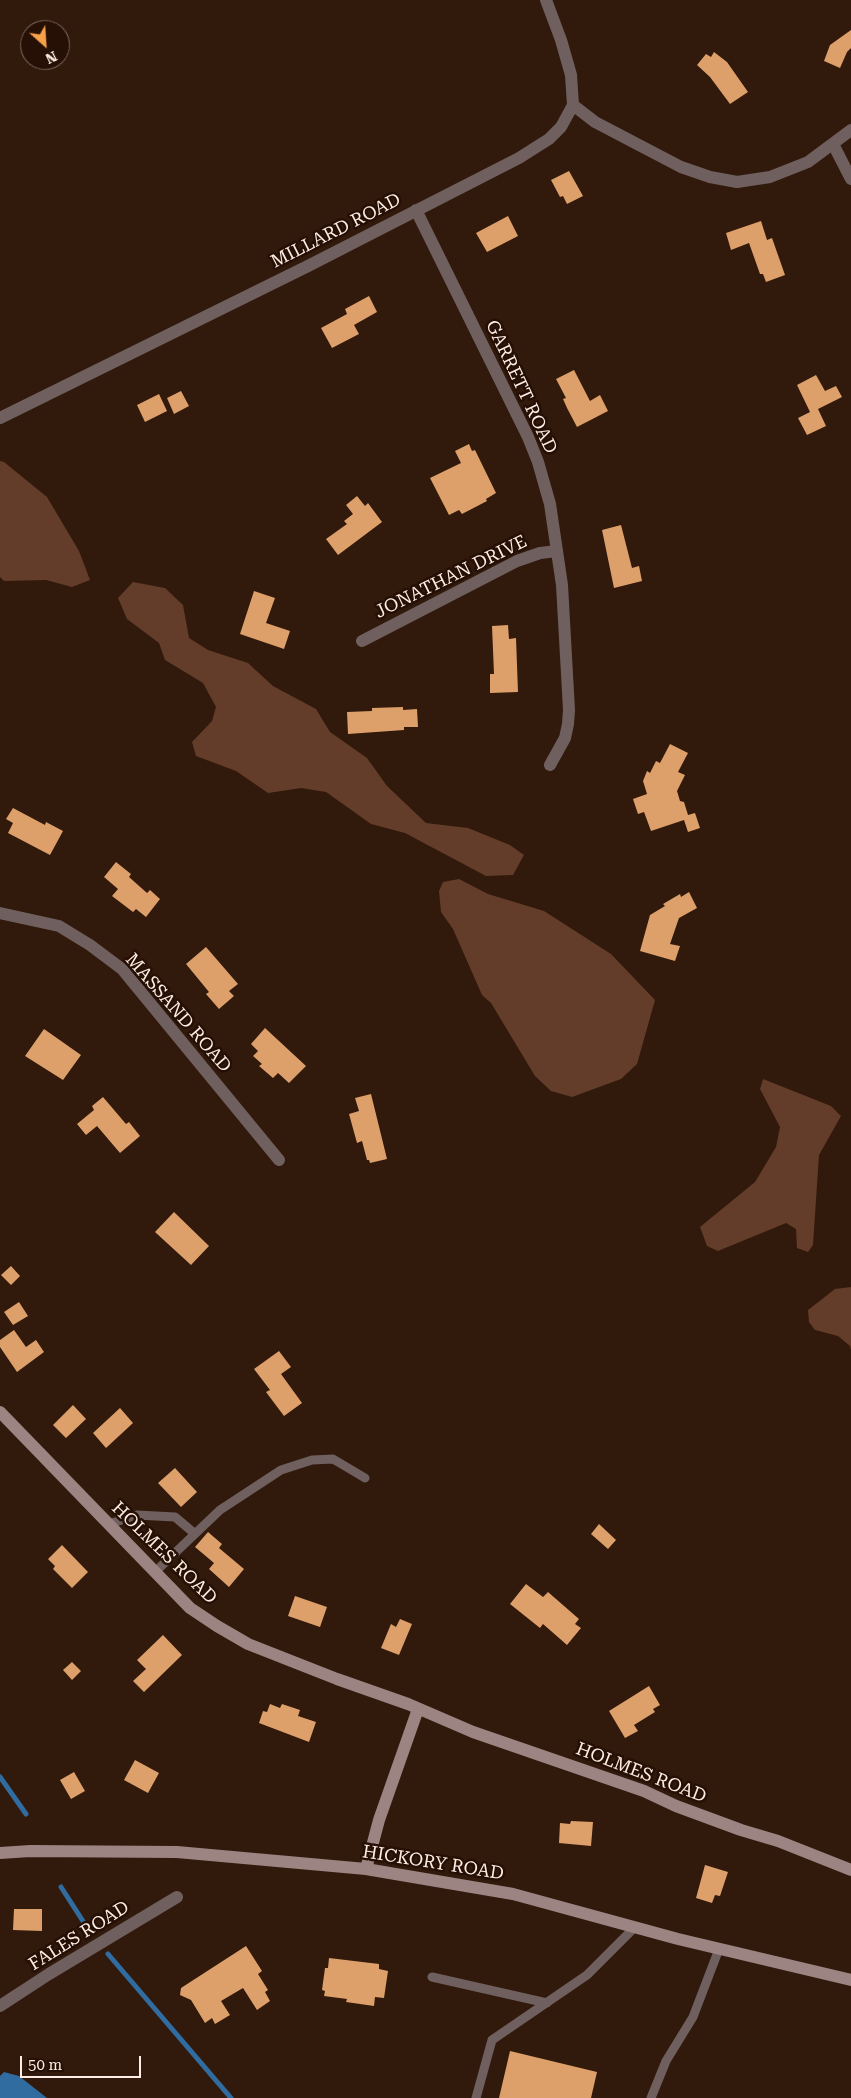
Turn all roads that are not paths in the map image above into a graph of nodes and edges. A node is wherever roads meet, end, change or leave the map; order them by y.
1 (546, 0) edge
2 (574, 105) junction
3 (851, 130) edge
4 (833, 144) junction
5 (851, 179) edge
6 (416, 210) junction
7 (0, 418) edge
8 (557, 550) junction
9 (362, 641) dead end
10 (550, 765) dead end
11 (0, 912) edge
12 (279, 1160) dead end
13 (0, 1412) edge
14 (365, 1478) dead end
15 (108, 1524) junction
16 (194, 1533) junction
17 (155, 1572) junction
18 (418, 1709) junction
19 (0, 1853) edge
20 (366, 1869) junction
21 (851, 1870) edge
22 (177, 1897) dead end
23 (634, 1928) junction
24 (719, 1949) junction
25 (432, 1977) dead end
26 (851, 1980) edge
27 (547, 2003) junction
28 (0, 2006) edge
29 (476, 2098) edge
30 (651, 2098) edge

1 - 2 street
2 - 4 street
2 - 6 street, MILLARD ROAD
3 - 4 street
4 - 5 street
6 - 7 street, MILLARD ROAD
6 - 8 street, GARRETT ROAD
8 - 9 street, JONATHAN DRIVE
8 - 10 street, GARRETT ROAD
11 - 12 street, MASSAND ROAD
13 - 15 street, HOLMES ROAD
14 - 16 lane
15 - 16 lane
15 - 17 street, HOLMES ROAD
16 - 17 lane
17 - 18 street, HOLMES ROAD
18 - 20 street
18 - 21 street, HOLMES ROAD
19 - 20 street, HICKORY ROAD
20 - 23 street, HICKORY ROAD
22 - 28 street, FALES ROAD
23 - 24 street, HICKORY ROAD
23 - 27 lane
24 - 26 street, HICKORY ROAD
24 - 30 lane
25 - 27 lane
27 - 29 lane

